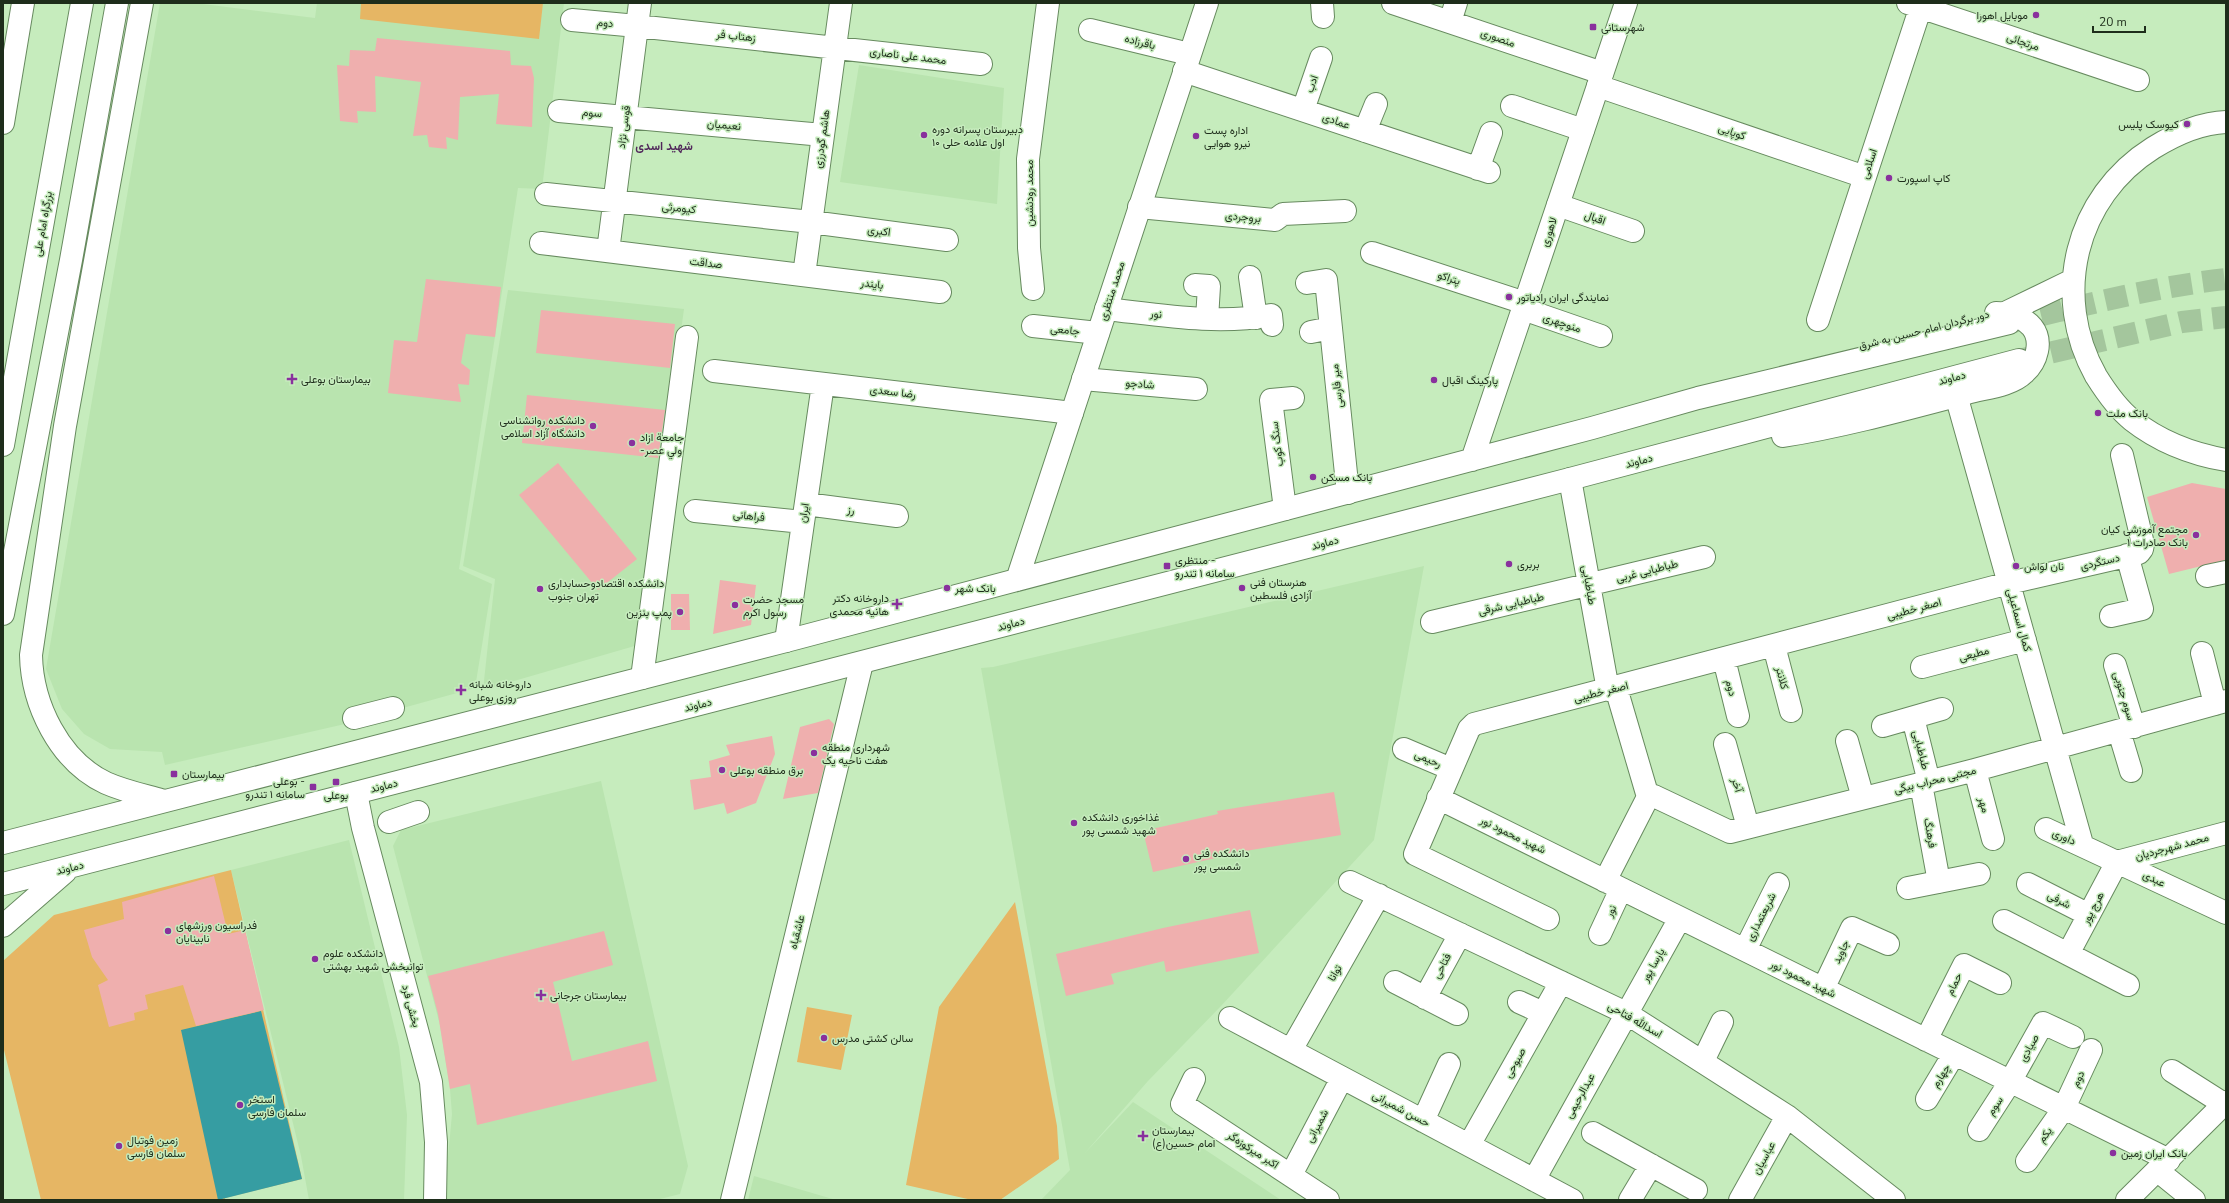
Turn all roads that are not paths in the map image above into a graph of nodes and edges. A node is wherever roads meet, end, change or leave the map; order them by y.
1 (24, 3) edge
2 (82, 3) edge
3 (117, 3) edge
4 (142, 3) edge
5 (640, 3) edge
6 (841, 3) edge
7 (1048, 3) edge
8 (1393, 3) edge
9 (1202, 4) edge
10 (1623, 4) edge
11 (1917, 4) edge
12 (1453, 12) edge
13 (572, 20) dead end
14 (638, 26) junction
15 (1090, 30) dead end
16 (835, 47) junction
17 (1321, 58) dead end
18 (1186, 62) junction
19 (981, 64) dead end
20 (1600, 80) junction
21 (2138, 80) dead end
22 (1376, 104) dead end
23 (1512, 106) dead end
24 (1303, 110) junction
25 (559, 111) dead end
26 (626, 116) junction
27 (3, 122) edge
28 (2226, 122) edge
29 (1583, 130) junction
30 (1366, 131) junction
31 (1491, 133) dead end
32 (823, 135) junction
33 (1865, 177) junction
34 (546, 194) dead end
35 (615, 201) junction
36 (1558, 204) junction
37 (1139, 207) junction
38 (1345, 211) dead end
39 (811, 222) junction
40 (1633, 231) dead end
41 (947, 240) dead end
42 (541, 243) dead end
43 (608, 251) junction
44 (1372, 252) dead end
45 (804, 276) junction
46 (1250, 277) dead end
47 (2073, 280) junction
48 (1316, 281) dead end
49 (1195, 285) dead end
50 (1033, 289) dead end
51 (940, 292) dead end
52 (1524, 306) junction
53 (1106, 309) junction
54 (2007, 318) junction
55 (1207, 320) junction
56 (1818, 320) dead end
57 (1033, 326) dead end
58 (1098, 333) junction
59 (1601, 336) dead end
60 (687, 337) dead end
61 (2019, 360) tunnel mouth
62 (714, 371) dead end
63 (1083, 379) junction
64 (823, 384) junction
65 (1196, 389) dead end
66 (1956, 395) junction
67 (1293, 398) dead end
68 (1072, 412) junction
69 (1710, 442) junction
70 (3, 445) edge
71 (2122, 455) dead end
72 (1472, 460) junction
73 (2226, 460) edge
74 (1570, 480) junction
75 (1348, 493) junction
76 (1285, 509) junction
77 (695, 511) dead end
78 (804, 513) junction
79 (897, 516) dead end
80 (2127, 555) junction
81 (1704, 557) dead end
82 (1017, 580) junction
83 (2009, 583) junction
84 (1589, 586) junction
85 (3, 614) edge
86 (2111, 616) dead end
87 (1432, 622) dead end
88 (2025, 640) junction
89 (786, 641) junction
90 (1774, 646) junction
91 (2202, 653) dead end
92 (1724, 659) junction
93 (862, 663) junction
94 (2115, 665) dead end
95 (1922, 667) dead end
96 (642, 678) junction
97 (1612, 689) junction
98 (2221, 702) edge
99 (393, 708) dead end
100 (1942, 709) dead end
101 (1790, 711) dead end
102 (1738, 716) dead end
103 (354, 718) dead end
104 (1913, 718) junction
105 (1883, 726) dead end
106 (2127, 729) junction
107 (1847, 741) dead end
108 (1725, 744) dead end
109 (1404, 749) dead end
110 (2055, 749) junction
111 (1451, 769) junction
112 (1975, 770) junction
113 (2131, 771) dead end
114 (1925, 783) junction
115 (356, 793) junction
116 (1648, 796) junction
117 (1438, 798) junction
118 (1863, 798) junction
119 (164, 800) junction
120 (418, 812) dead end
121 (390, 822) dead end
122 (1748, 827) junction
123 (2046, 829) dead end
124 (2226, 833) edge
125 (1993, 839) dead end
126 (3, 843) edge
127 (2082, 844) junction
128 (2117, 862) junction
129 (69, 868) junction
130 (1979, 874) dead end
131 (1350, 882) dead end
132 (1939, 882) junction
133 (3, 884) edge
134 (1778, 884) dead end
135 (2028, 884) dead end
136 (1613, 885) junction
137 (1908, 888) dead end
138 (1379, 895) junction
139 (2226, 913) edge
140 (2089, 915) junction
141 (1680, 918) junction
142 (1548, 919) dead end
143 (2004, 921) dead end
144 (3, 926) edge
145 (1460, 934) junction
146 (1600, 934) dead end
147 (1888, 944) dead end
148 (1745, 950) junction
149 (2068, 954) junction
150 (1395, 982) dead end
151 (1561, 982) junction
152 (2000, 983) dead end
153 (2128, 984) dead end
154 (1823, 989) junction
155 (1425, 998) junction
156 (1519, 1002) dead end
157 (1543, 1013) junction
158 (1626, 1013) junction
159 (1457, 1014) dead end
160 (1230, 1018) dead end
161 (1722, 1022) dead end
162 (2073, 1037) dead end
163 (1926, 1040) junction
164 (1292, 1050) junction
165 (2091, 1050) dead end
166 (1954, 1054) junction
167 (1703, 1062) junction
168 (1449, 1064) dead end
169 (2172, 1071) dead end
170 (1342, 1078) junction
171 (1194, 1079) dead end
172 (2010, 1082) junction
173 (1927, 1099) dead end
174 (2225, 1103) edge
175 (2064, 1108) junction
176 (1787, 1116) junction
177 (1423, 1121) junction
178 (1979, 1130) dead end
179 (1593, 1133) dead end
180 (1469, 1145) junction
181 (2027, 1161) dead end
182 (1651, 1165) junction
183 (2163, 1165) junction
184 (1291, 1175) junction
185 (1534, 1180) junction
186 (1696, 1190) dead end
187 (435, 1200) edge
188 (732, 1200) edge
189 (1328, 1200) edge
190 (1572, 1200) edge
191 (1630, 1200) edge
192 (1740, 1200) edge
193 (1894, 1200) edge
194 (2126, 1200) edge
195 (2194, 1200) edge

1 - 27 main road
2 - 70 main road, بزرگراه امام علی
3 - 85 main road
4 - 119 main road
5 - 14 main road, قوسی نژاد
6 - 16 main road, هاشم گودرزی
7 - 50 main road, محمد رودنشین
8 - 12 main road, منصوری
9 - 18 main road, محمد منتظری
10 - 20 main road, لاهوری
11 - 21 main road, مرتجائی
11 - 33 main road, اسلامی
12 - 20 main road, منصوری
13 - 14 main road, دوم
14 - 16 main road, زهتاب فر
14 - 26 main road, قوسی نژاد
15 - 18 main road, باقرزاده
16 - 19 main road, محمد علی ناصاری
16 - 32 main road, هاشم گودرزی
17 - 24 main road, ادب
18 - 24 main road, عمادی
18 - 37 main road, محمد منتظری
20 - 29 main road, لاهوری
20 - 33 main road, کوپایی
22 - 30 main road
23 - 29 main road
24 - 30 main road, عمادی
25 - 26 main road, سوم
26 - 32 main road, نعیمیان
26 - 35 main road, قوسی نژاد
28 - 47 main road
29 - 36 main road, لاهوری
30 - 31 main road, عمادی
32 - 39 main road, هاشم گودرزی
33 - 56 main road, اسلامی
34 - 35 main road, کیومرثی
35 - 39 main road, کیومرثی
35 - 43 main road, قوسی نژاد
36 - 40 main road, اقبال
36 - 52 main road, لاهوری
37 - 38 main road, بروجردی
37 - 53 main road, محمد منتظری
39 - 41 main road, اکبری
39 - 45 main road, هاشم گودرزی
42 - 43 main road, صداقت
43 - 45 main road, صداقت
44 - 52 main road, پتراکو
45 - 51 main road, بایندر
46 - 55 main road, نور
47 - 54 main road
47 - 73 main road
48 - 75 main road, میر فارسی
49 - 55 main road
52 - 59 main road, منوچهری
52 - 72 main road, لاهوری
53 - 55 main road, نور
53 - 58 main road, محمد منتظری
54 - 66 main road, دور برگردان امام حسین به شرق
54 - 72 main road
57 - 58 main road, جامعی
58 - 63 main road, محمد منتظری
60 - 96 main road
61 - 69 main road, دماوند
62 - 64 main road, رضا سعدی
63 - 65 main road, شادجو
63 - 68 main road, محمد منتظری
64 - 68 main road, رضا سعدی
64 - 78 main road, ایران
66 - 69 main road, دور برگردان امام حسین به شرق
66 - 83 main road, کمال اسماعیلی
67 - 76 main road, سنگ کوب
68 - 82 main road, محمد منتظری
69 - 74 main road, دماوند
71 - 80 main road, دستگردی
72 - 75 main road
74 - 84 main road, طباطبایی
74 - 93 main road, دماوند
75 - 76 main road
76 - 82 main road
77 - 78 main road, فراهانی
78 - 79 main road, رز
78 - 89 main road, ایران
80 - 83 main road, دستگردی
80 - 86 main road
81 - 84 main road, طباطبایی غربی
82 - 89 main road
83 - 88 main road, کمال اسماعیلی
83 - 90 main road, اصغر خطیبی
84 - 87 main road, طباطبایی شرقی
84 - 97 main road, طباطبایی
88 - 95 main road, مطیعی
88 - 110 main road, کمال اسماعیلی
89 - 96 main road
90 - 92 main road, اصغر خطیبی
90 - 101 main road, کلانتر
91 - 98 main road
92 - 97 main road, اصغر خطیبی
92 - 102 main road, دوم
93 - 115 main road, دماوند
93 - 188 main road, عاشقباه
94 - 106 main road, سوم جنوبی
96 - 119 main road
97 - 111 main road, اصغر خطیبی
97 - 116 main road, طباطبایی
98 - 106 main road, مجتبی محراب بیگی
99 - 103 main road
100 - 104 main road
104 - 105 main road
104 - 114 main road, طباطبایی
106 - 110 main road, مجتبی محراب بیگی
106 - 113 main road, سوم جنوبی
107 - 118 main road
108 - 122 main road, آخر
109 - 111 main road, رحیمی
110 - 112 main road, مجتبی محراب بیگی
110 - 127 main road, کمال اسماعیلی
111 - 117 main road, اصغر خطیبی
112 - 114 main road, مجتبی محراب بیگی
112 - 125 main road, مهر
114 - 118 main road, مجتبی محراب بیگی
114 - 132 main road, فرهنگ
115 - 129 main road, دماوند
115 - 187 main road, بخشی فرد
116 - 122 main road, مجتبی محراب بیگی
116 - 136 main road
117 - 136 main road, شهید محمود نور
117 - 142 main road, اصغر خطیبی
118 - 122 main road, مجتبی محراب بیگی
119 - 126 main road
120 - 121 main road
123 - 127 main road, داوری
124 - 128 main road, محمد شهرجردیان
127 - 128 main road, عبدی
128 - 139 main road, عبدی
128 - 140 main road, هرج پور
129 - 133 main road, دماوند
129 - 144 main road
130 - 132 main road
131 - 138 main road, اسدالله فتاحی
132 - 137 main road
134 - 148 main road, شریعتمداری
135 - 140 main road, شرفی
136 - 141 main road, شهید محمود نور
136 - 146 main road, نور
138 - 145 main road, اسدالله فتاحی
138 - 164 main road, توانا
140 - 149 main road, هرج پور
141 - 148 main road, شهید محمود نور
141 - 158 main road, پارسا پور
143 - 149 main road
145 - 151 main road, اسدالله فتاحی
145 - 155 main road, فتاحی
147 - 154 main road, جاوید
148 - 154 main road, شهید محمود نور
149 - 153 main road
150 - 155 main road
151 - 157 main road, صبوحی
151 - 158 main road, اسدالله فتاحی
152 - 163 main road, حمام
154 - 163 main road, شهید محمود نور
155 - 159 main road
156 - 157 main road
157 - 180 main road, صبوحی
158 - 167 main road, اسدالله فتاحی
158 - 185 main road, عبدالرحیمی
160 - 164 main road, حسن شمیرانی
161 - 167 main road
162 - 172 main road, صیادی
163 - 166 main road, شهید محمود نور
164 - 170 main road, حسن شمیرانی
165 - 175 main road, دوم
166 - 172 main road, شهید محمود نور
166 - 173 main road, چهارم
167 - 176 main road, اسدالله فتاحی
168 - 177 main road
169 - 174 main road
170 - 177 main road, حسن شمیرانی
170 - 184 main road, شمیرانی
171 - 184 main road, اکبر میرکوزه‌گر
172 - 175 main road, شهید محمود نور
172 - 178 main road, سوم
174 - 183 main road
175 - 181 main road, یکم
175 - 183 main road, شهید محمود نور
176 - 192 main road, عباسیان
176 - 193 main road, اسدالله فتاحی
177 - 180 main road, حسن شمیرانی
179 - 182 main road
180 - 185 main road, حسن شمیرانی
182 - 186 main road
182 - 191 main road
183 - 194 main road
183 - 195 main road, شهید محمود نور
184 - 189 main road, اکبر میرکوزه‌گر
185 - 190 main road, حسن شمیرانی

